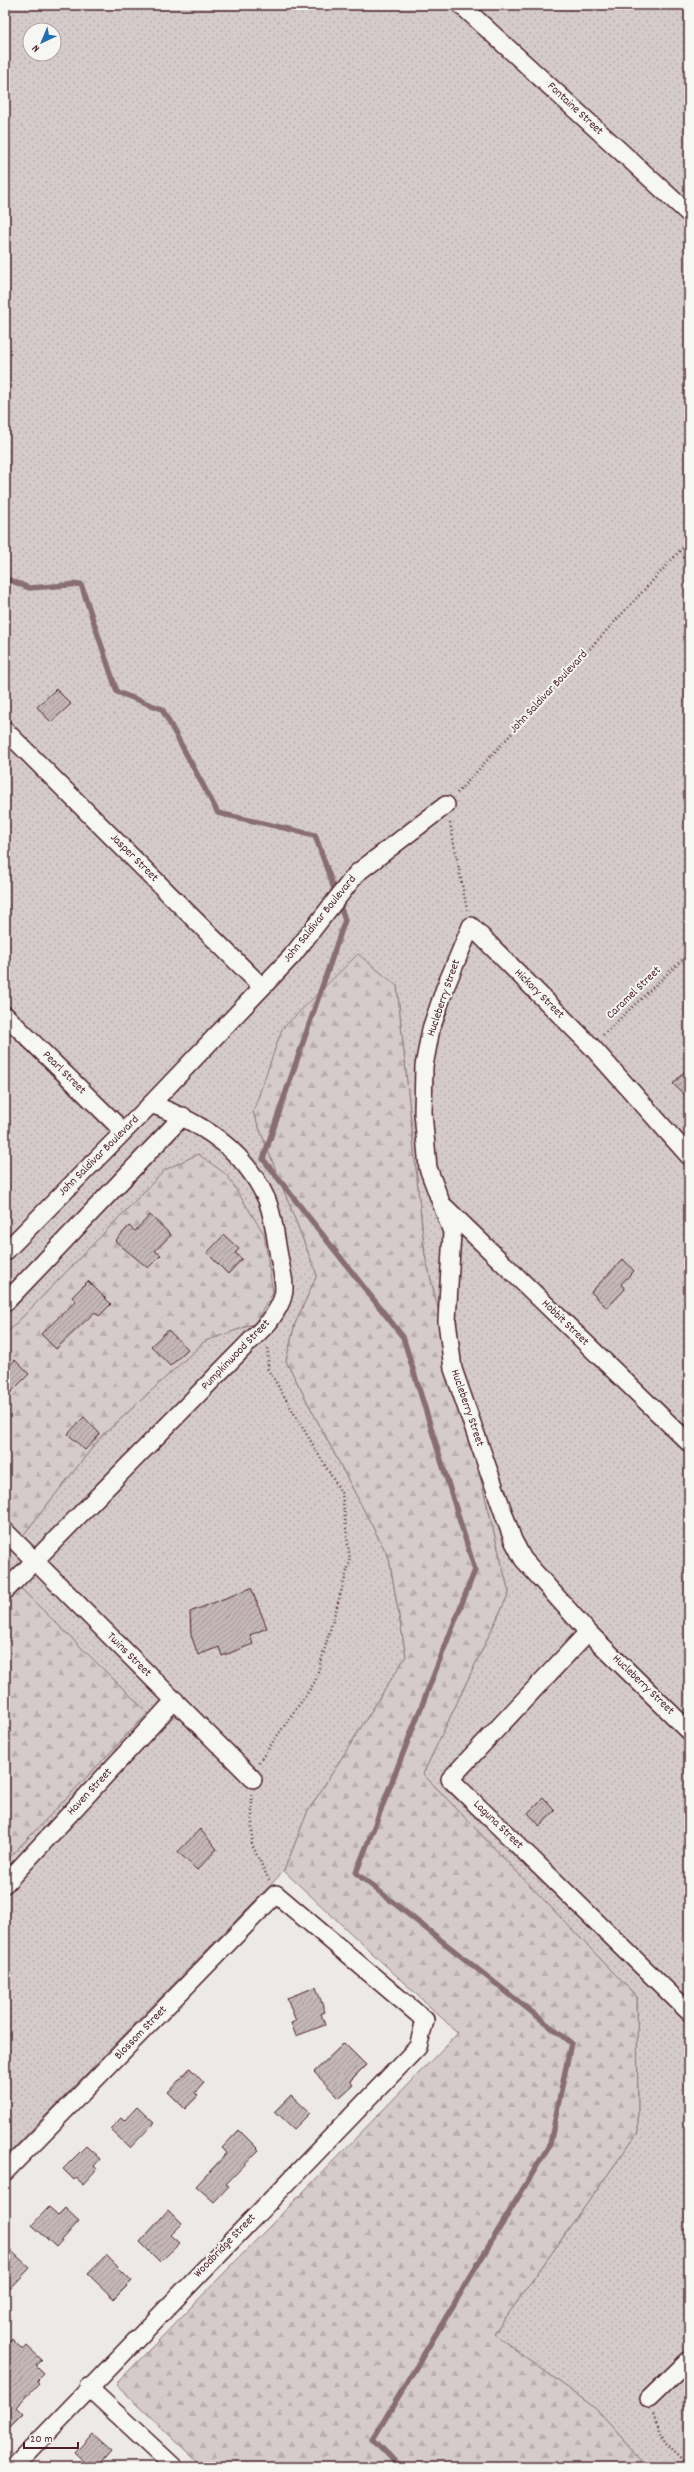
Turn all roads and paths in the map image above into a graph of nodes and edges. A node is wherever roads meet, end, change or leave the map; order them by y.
1 (461, 5) edge
2 (689, 214) edge
3 (689, 541) edge
4 (5, 730) edge
5 (446, 805) junction
6 (471, 926) junction
7 (689, 953) edge
8 (262, 987) junction
9 (5, 1015) edge
10 (592, 1047) junction
11 (151, 1104) junction
12 (182, 1116) junction
13 (122, 1131) junction
14 (689, 1156) edge
15 (441, 1203) junction
16 (5, 1252) edge
17 (5, 1303) edge
18 (269, 1322) junction
19 (689, 1443) edge
20 (5, 1531) edge
21 (35, 1561) junction
22 (5, 1591) edge
23 (588, 1632) junction
24 (175, 1700) junction
25 (689, 1731) edge
26 (253, 1779) junction
27 (5, 1884) edge
28 (276, 1894) junction
29 (689, 2012) edge
30 (5, 2172) edge
31 (689, 2360) edge
32 (88, 2387) junction
33 (649, 2399) joint
34 (689, 2465) edge
35 (14, 2467) edge
36 (174, 2467) edge

1 - 2 street, Fontaine Street
3 - 5 path, John Saldivar Boulevard
4 - 8 street, Jasper Street
5 - 6 path
5 - 8 street, John Saldivar Boulevard
6 - 10 street, Hickory Street
6 - 15 street, Hucleberry Street
7 - 10 path, Caramel Street
8 - 11 street, John Saldivar Boulevard
9 - 13 street, Pearl Street
10 - 14 street, Hickory Street
11 - 12 street, Pumpkinwood Street
11 - 13 street, John Saldivar Boulevard
12 - 17 street
12 - 18 street, Pumpkinwood Street
13 - 16 street, John Saldivar Boulevard
15 - 19 street, Hobbit Street
15 - 23 street, Hucleberry Street
18 - 21 street, Pumpkinwood Street
18 - 26 path
20 - 21 street, Twins Street
21 - 22 street, Pumpkinwood Street
21 - 24 street, Twins Street
23 - 25 street, Hucleberry Street
23 - 29 street, Laguna Street
24 - 26 street, Twins Street
24 - 27 street, Haven Street
26 - 28 path
28 - 30 street, Blossom Street
28 - 32 street, Woodbridge Street
31 - 33 street
32 - 35 street, Woodbridge Street
32 - 36 street
33 - 34 path

